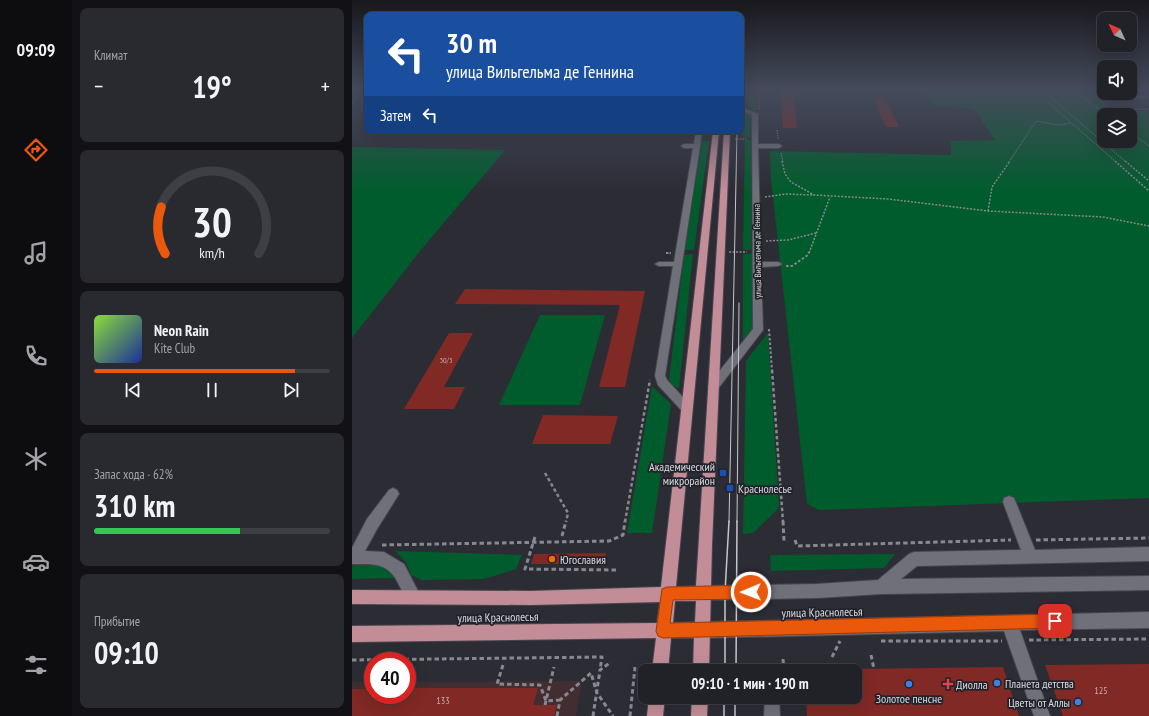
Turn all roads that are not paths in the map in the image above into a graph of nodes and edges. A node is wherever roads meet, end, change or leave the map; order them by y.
1 (755, 123) edge
2 (699, 134) edge
3 (716, 134) edge
4 (727, 134) edge
5 (684, 146) dead end
6 (697, 146) junction
7 (755, 146) junction
8 (779, 146) dead end
9 (659, 264) dead end
10 (678, 264) junction
11 (778, 264) dead end
12 (758, 265) junction
13 (713, 387) junction
14 (687, 409) junction
15 (393, 494) dead end
16 (1009, 502) dead end
17 (356, 553) edge
18 (1149, 554) edge
19 (1030, 555) junction
20 (1149, 583) edge
21 (881, 587) junction
22 (667, 593) junction
23 (704, 593) junction
24 (352, 597) edge
25 (414, 597) junction
26 (1149, 620) edge
27 (1009, 622) junction
28 (702, 630) junction
29 (663, 631) junction
30 (352, 634) edge
31 (661, 664) edge
32 (701, 664) edge
33 (656, 704) edge
34 (700, 704) edge
35 (655, 716) edge
36 (699, 716) edge
37 (1042, 716) edge

1 - 7 street, улица Вильгельма де Геннина
2 - 6 street
3 - 14 main road
4 - 13 main road
5 - 6 street
6 - 10 street
7 - 8 street
7 - 12 street, улица Вильгельма де Геннина
9 - 10 street
10 - 14 street
11 - 12 street
12 - 13 street, улица Вильгельма де Геннина
13 - 23 main road
14 - 22 main road
15 - 17 street
16 - 19 street
17 - 25 street
18 - 19 street
19 - 21 street
20 - 21 street, улица Краснолесья
21 - 23 street, улица Краснолесья
22 - 23 main road, улица Краснолесья
22 - 25 main road, улица Краснолесья
22 - 29 main road
23 - 28 main road
24 - 25 main road, улица Краснолесья
26 - 27 street, улица Краснолесья
27 - 28 street, улица Краснолесья
27 - 37 street
28 - 29 main road, улица Краснолесья
28 - 32 main road
29 - 30 main road, улица Краснолесья
29 - 31 main road
33 - 35 main road
34 - 36 main road

